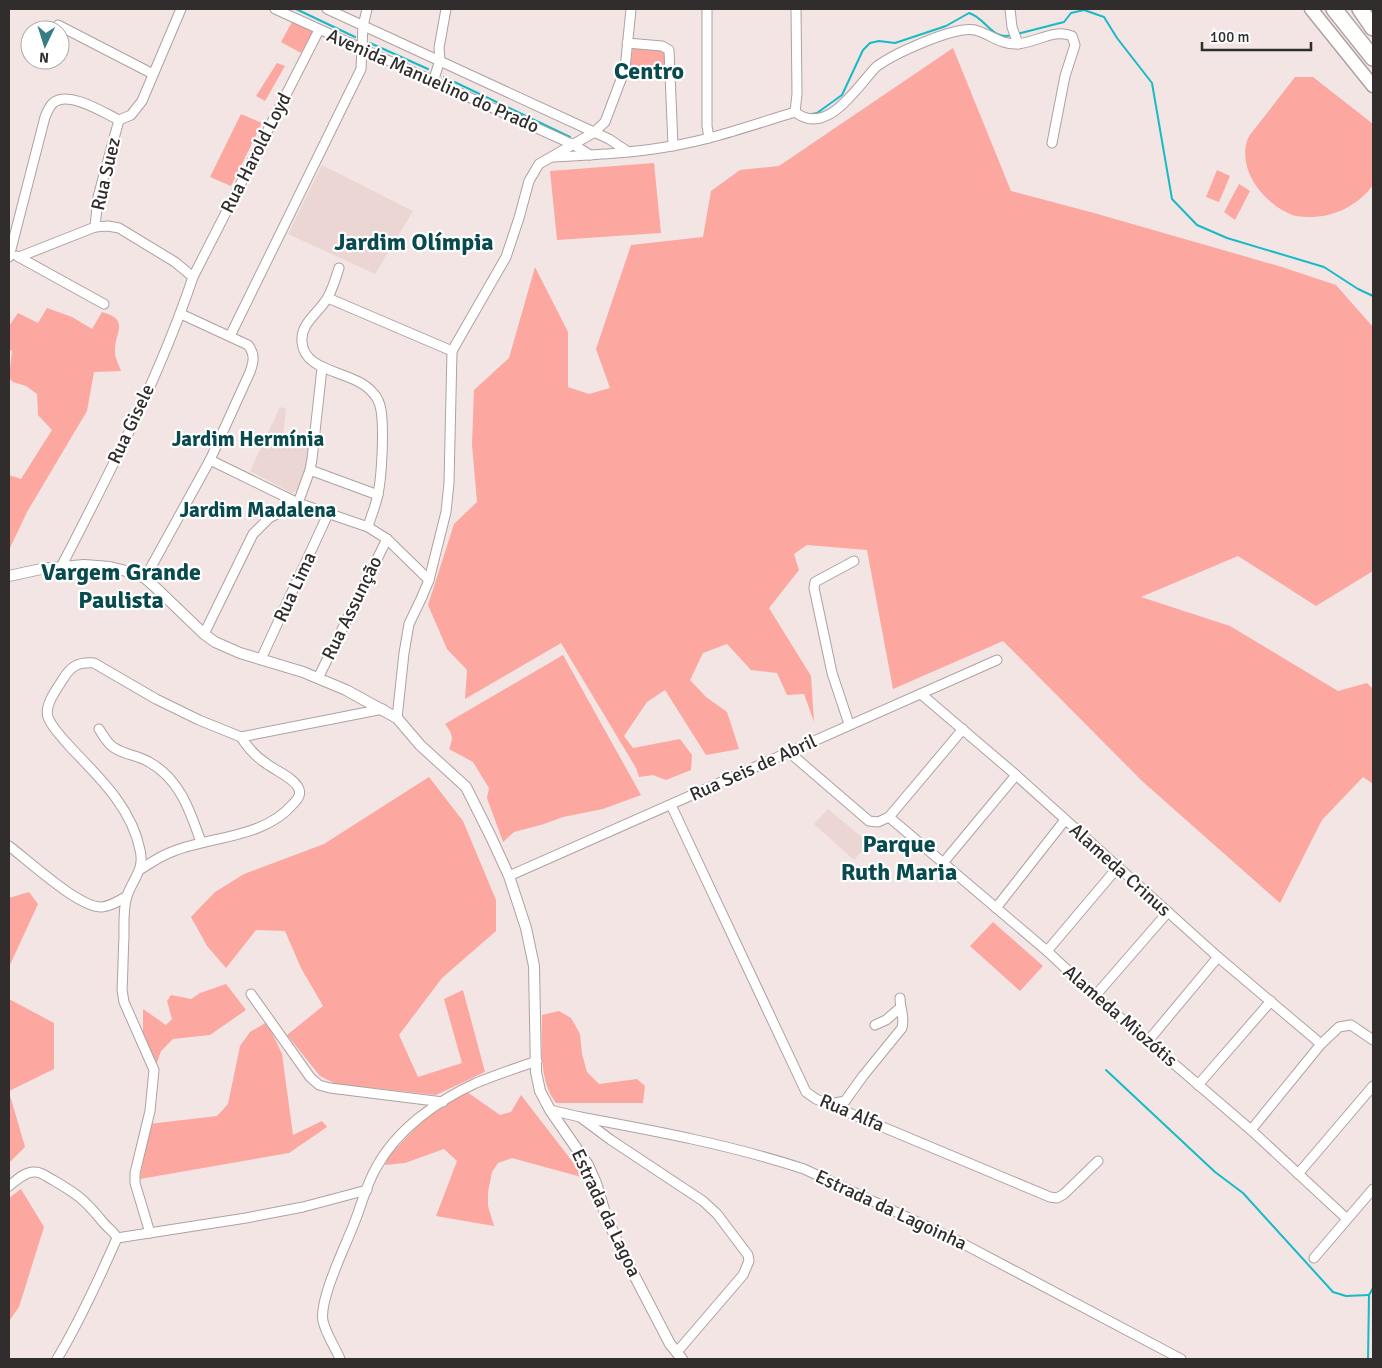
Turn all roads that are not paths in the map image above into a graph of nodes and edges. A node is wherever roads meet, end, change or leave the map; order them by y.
1 (181, 9) edge
2 (275, 9) edge
3 (327, 9) edge
4 (367, 9) edge
5 (446, 9) edge
6 (631, 9) edge
7 (707, 9) edge
8 (796, 9) edge
9 (1010, 9) edge
10 (1311, 9) edge
11 (1334, 9) edge
12 (1345, 9) edge
13 (1360, 9) edge
14 (363, 26) junction
15 (1373, 28) edge
16 (319, 30) junction
17 (70, 31) edge
18 (1017, 42) junction
19 (626, 43) junction
20 (1373, 43) edge
21 (363, 48) junction
22 (1373, 58) edge
23 (440, 60) junction
24 (153, 74) junction
25 (433, 82) junction
26 (1373, 86) edge
27 (795, 112) junction
28 (119, 120) junction
29 (593, 133) junction
30 (709, 138) junction
31 (1052, 143) dead end
32 (574, 145) junction
33 (673, 146) junction
34 (626, 151) junction
35 (590, 155) junction
36 (550, 158) junction
37 (95, 228) junction
38 (9, 256) edge
39 (19, 257) junction
40 (339, 268) dead end
41 (193, 277) junction
42 (328, 298) junction
43 (104, 304) dead end
44 (181, 314) junction
45 (230, 336) junction
46 (452, 351) junction
47 (322, 368) junction
48 (210, 460) junction
49 (310, 470) junction
50 (378, 495) junction
51 (298, 503) junction
52 (328, 514) junction
53 (368, 527) junction
54 (387, 539) junction
55 (854, 561) dead end
56 (61, 567) junction
57 (9, 576) edge
58 (145, 578) junction
59 (429, 580) junction
60 (204, 634) junction
61 (261, 659) junction
62 (997, 660) dead end
63 (318, 678) junction
64 (921, 694) junction
65 (383, 710) junction
66 (398, 718) junction
67 (849, 724) junction
68 (99, 729) dead end
69 (963, 729) junction
70 (241, 737) junction
71 (790, 753) junction
72 (1016, 775) junction
73 (671, 805) junction
74 (889, 817) junction
75 (1065, 820) junction
76 (201, 842) junction
77 (9, 846) edge
78 (943, 863) junction
79 (1118, 867) junction
80 (141, 869) junction
81 (508, 876) junction
82 (127, 896) junction
83 (996, 908) junction
84 (1168, 912) junction
85 (1047, 951) junction
86 (1218, 957) junction
87 (251, 994) dead end
88 (1095, 996) junction
89 (900, 998) dead end
90 (1271, 1001) junction
91 (900, 1008) junction
92 (875, 1025) dead end
93 (1372, 1037) edge
94 (1148, 1041) junction
95 (1321, 1044) junction
96 (536, 1061) junction
97 (1198, 1085) junction
98 (1373, 1086) edge
99 (443, 1102) junction
100 (830, 1104) junction
101 (550, 1110) junction
102 (580, 1117) junction
103 (1251, 1130) junction
104 (1098, 1161) dead end
105 (1298, 1174) junction
106 (9, 1186) edge
107 (1373, 1189) edge
108 (367, 1190) junction
109 (1347, 1219) junction
110 (150, 1233) junction
111 (117, 1238) junction
112 (1314, 1258) dead end
113 (679, 1356) edge
114 (57, 1359) edge
115 (340, 1359) edge
116 (1181, 1359) edge

1 - 24 street
2 - 16 street, Avenida Manuelino do Prado
3 - 14 street, Avenida Manuelino do Prado
4 - 14 street
5 - 23 street
6 - 19 street
7 - 30 street
8 - 27 street
9 - 18 street
10 - 26 main road
11 - 22 highway
12 - 20 highway
13 - 15 highway
14 - 21 street
14 - 23 street, Avenida Manuelino do Prado
16 - 21 street, Avenida Manuelino do Prado
16 - 41 street, Rua Harold Loyd
17 - 24 street
18 - 27 street
18 - 31 street
19 - 29 street
19 - 33 street
21 - 25 street, Avenida Manuelino do Prado
21 - 45 street
23 - 25 street
23 - 29 street, Avenida Manuelino do Prado
24 - 28 street
25 - 32 street, Avenida Manuelino do Prado
27 - 30 street
28 - 37 street, Rua Suez
28 - 38 street
29 - 32 street
29 - 34 street, Avenida Manuelino do Prado
30 - 33 street
32 - 35 street, Avenida Manuelino do Prado
32 - 36 street
33 - 34 street
34 - 35 street
35 - 36 street
36 - 46 street
37 - 39 street
37 - 41 street
38 - 39 street
39 - 43 street
40 - 42 street
41 - 44 street, Rua Gisele
42 - 46 street
42 - 47 street
44 - 45 street
44 - 56 street, Rua Gisele
45 - 48 street
46 - 59 street
47 - 49 street
47 - 50 street
48 - 51 street
48 - 58 street
49 - 50 street
49 - 51 street
50 - 53 street
51 - 52 street
51 - 60 street
52 - 53 street
52 - 61 street, Rua Lima
53 - 54 street
54 - 59 street
54 - 63 street, Rua Assunção
55 - 67 street
56 - 57 street
56 - 58 street
58 - 60 street
59 - 66 street
60 - 61 street
61 - 63 street
62 - 64 street, Rua Seis de Abril
63 - 65 street
64 - 67 street, Rua Seis de Abril
64 - 69 street, Alameda Crinus
65 - 66 street
65 - 70 street
66 - 81 street, Estrada da Lagoa
67 - 71 street, Rua Seis de Abril
68 - 76 street
69 - 72 street, Alameda Crinus
69 - 74 street
70 - 76 street
70 - 80 street
71 - 73 street, Rua Seis de Abril
71 - 74 street
72 - 75 street, Alameda Crinus
72 - 78 street
73 - 81 street, Rua Seis de Abril
73 - 100 street, Rua Alfa
74 - 78 street, Alameda Miozótis
75 - 79 street, Alameda Crinus
75 - 83 street
76 - 80 street
77 - 82 street
78 - 83 street, Alameda Miozótis
79 - 84 street, Alameda Crinus
79 - 85 street
80 - 82 street
81 - 96 street, Estrada da Lagoa
82 - 110 street
83 - 85 street, Alameda Miozótis
84 - 86 street, Alameda Crinus
84 - 88 street
85 - 88 street, Alameda Miozótis
86 - 90 street, Alameda Crinus
86 - 94 street
87 - 99 street
88 - 94 street, Alameda Miozótis
89 - 91 street
90 - 95 street, Alameda Crinus
90 - 97 street
91 - 92 street
91 - 100 street
93 - 95 street
94 - 97 street, Alameda Miozótis
95 - 103 street
96 - 99 street
96 - 101 street, Estrada da Lagoa
97 - 103 street, Alameda Miozótis
98 - 105 street
99 - 108 street
100 - 104 street, Rua Alfa
101 - 102 street, Estrada da Lagoinha
101 - 113 street, Estrada da Lagoa
102 - 113 street
102 - 116 street, Estrada da Lagoinha
103 - 105 street, Alameda Miozótis
105 - 109 street, Alameda Miozótis
106 - 111 street
107 - 109 street
108 - 110 street
108 - 115 street
109 - 112 street
110 - 111 street
111 - 114 street

